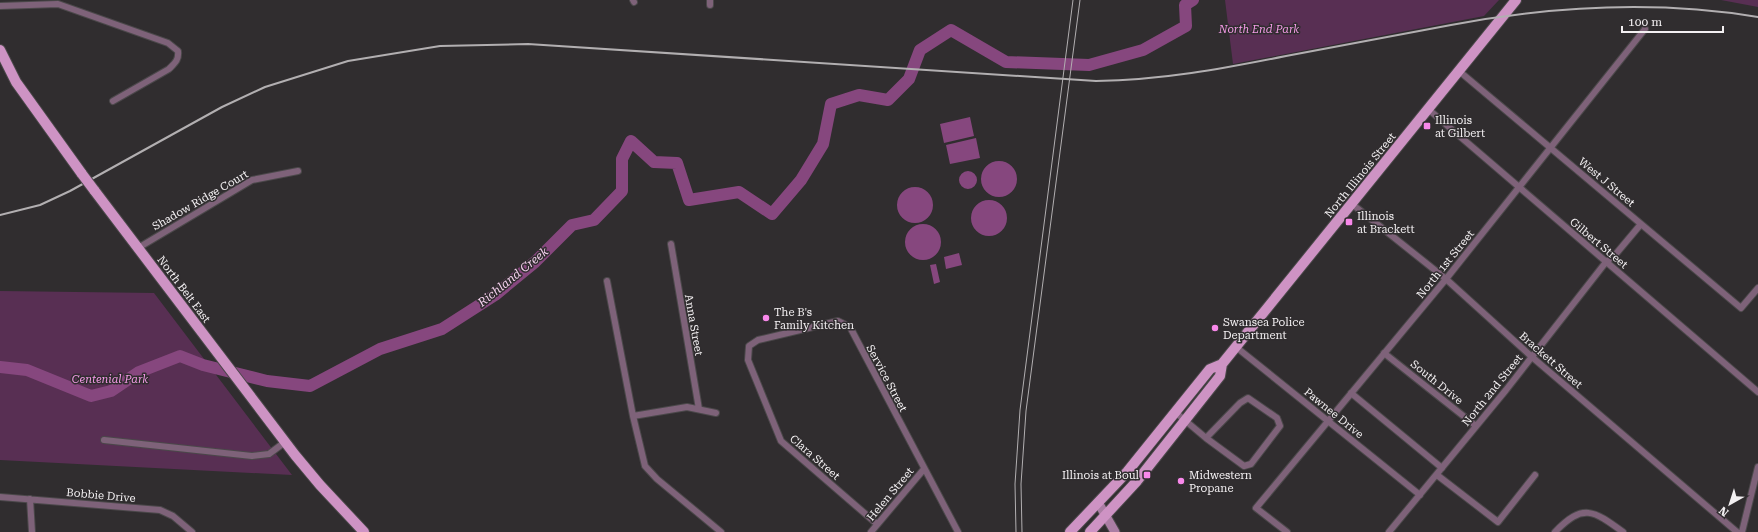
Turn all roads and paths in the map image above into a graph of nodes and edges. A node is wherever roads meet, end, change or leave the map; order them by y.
1 (1516, 0) edge
2 (0, 6) edge
3 (1645, 29) dead end
4 (0, 50) edge
5 (1459, 71) junction
6 (113, 101) dead end
7 (1428, 109) junction
8 (1551, 148) junction
9 (298, 171) dead end
10 (1519, 188) junction
11 (1352, 204) junction
12 (1641, 224) junction
13 (671, 244) dead end
14 (138, 248) junction
15 (1606, 262) junction
16 (1446, 280) junction
17 (608, 281) dead end
18 (1758, 288) edge
19 (749, 346) joint
20 (1236, 347) junction
21 (1384, 352) junction
22 (1532, 357) junction
23 (1222, 364) junction
24 (1758, 392) edge
25 (1351, 393) junction
26 (699, 409) junction
27 (1175, 412) junction
28 (716, 413) dead end
29 (633, 416) junction
30 (1185, 420) junction
31 (1328, 421) junction
32 (1476, 426) junction
33 (1206, 438) junction
34 (104, 440) dead end
35 (285, 442) junction
36 (1758, 467) edge
37 (1442, 468) junction
38 (924, 469) junction
39 (1437, 475) junction
40 (1535, 475) dead end
41 (1420, 495) junction
42 (0, 497) edge
43 (30, 499) junction
44 (1099, 504) junction
45 (1106, 516) junction
46 (877, 524) junction
47 (32, 532) edge
48 (192, 532) edge
49 (364, 532) edge
50 (721, 532) edge
51 (871, 532) edge
52 (958, 532) edge
53 (1070, 532) edge
54 (1090, 532) edge
55 (1115, 532) edge
56 (1287, 532) edge
57 (1389, 532) edge
58 (1555, 532) edge
59 (1623, 532) edge
60 (1737, 532) edge
61 (1742, 532) edge

1 - 5 main road, North Illinois Street
2 - 6 street
3 - 8 street, North 1st Street
4 - 14 main road, North Belt East, bridge
5 - 7 main road, North Illinois Street
5 - 8 street, West J Street
7 - 10 street, Gilbert Street
7 - 11 main road, North Illinois Street
8 - 10 street, North 1st Street
8 - 12 street, West J Street
9 - 14 street, Shadow Ridge Court
10 - 15 street, Gilbert Street
10 - 16 street, North 1st Street
11 - 16 street, Brackett Street
11 - 20 main road, North Illinois Street
12 - 15 street, North 2nd Street
12 - 18 street, West J Street
13 - 26 street, Anna Street
14 - 35 main road, North Belt East
15 - 22 street, North 2nd Street
15 - 24 street, Gilbert Street
16 - 21 street, North 1st Street
16 - 22 street, Brackett Street
17 - 29 street
19 - 38 street, Service Street
19 - 46 street, Clara Street
20 - 23 main road, North Illinois Street
20 - 31 street, Pawnee Drive
21 - 25 street, North 1st Street
21 - 32 street, South Drive
22 - 32 street, North 2nd Street
22 - 60 street, Brackett Street
23 - 27 main road, North Illinois Street
23 - 30 main road, North Illinois Street
25 - 31 street, North 1st Street
25 - 37 street
26 - 28 street
26 - 29 street
27 - 30 street
27 - 44 main road, North Illinois Street
29 - 50 street
30 - 33 street
30 - 45 main road, North Illinois Street
31 - 41 street, Pawnee Drive
31 - 56 street, North 1st Street
32 - 37 street, North 2nd Street
33 - 33 street
34 - 35 street
35 - 49 main road, North Belt East
36 - 61 street
37 - 39 street, North 2nd Street
38 - 46 street, Helen Street
38 - 52 street, Service Street
39 - 40 street
39 - 41 street, North 2nd Street
41 - 57 street, North 2nd Street
42 - 43 street, Bobbie Drive
43 - 47 street
43 - 48 street, Bobbie Drive
44 - 45 street
44 - 53 main road, North Illinois Street
45 - 54 main road, North Illinois Street
45 - 55 street
46 - 51 street, Helen Street
58 - 59 street

